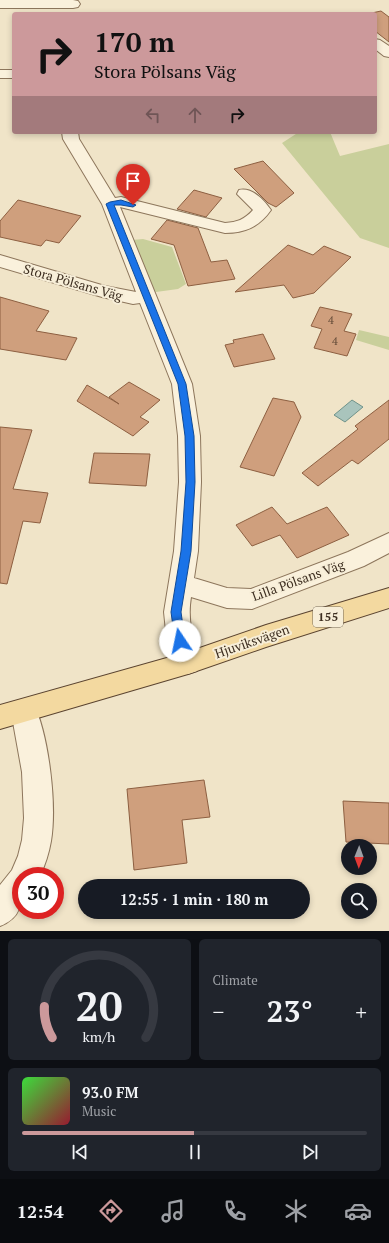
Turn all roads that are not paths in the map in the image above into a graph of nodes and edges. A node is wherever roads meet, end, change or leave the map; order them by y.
1 (0, 4) edge
2 (73, 6) edge
3 (377, 44) edge
4 (389, 53) edge
5 (377, 56) edge
6 (0, 74) edge
7 (12, 74) edge
8 (70, 134) edge
9 (245, 194) dead end
10 (110, 204) junction
11 (0, 261) edge
12 (147, 296) junction
13 (389, 542) edge
14 (181, 584) junction
15 (389, 598) edge
16 (188, 663) junction
17 (12, 714) edge
18 (28, 867) edge
19 (12, 894) edge
20 (0, 912) edge

1 - 2 street
3 - 4 street
4 - 5 street
6 - 7 street
8 - 10 street, Stora Pölsans Väg
9 - 10 street
10 - 12 street, Stora Pölsans Väg
11 - 12 street, Stora Pölsans Väg
12 - 14 street, Stora Pölsans Väg
13 - 14 street, Lilla Pölsans Väg
14 - 16 street, Stora Pölsans Väg
15 - 16 main road, Hjuviksvägen / 155
16 - 17 main road, Hjuviksvägen / 155
17 - 18 street
19 - 20 street

